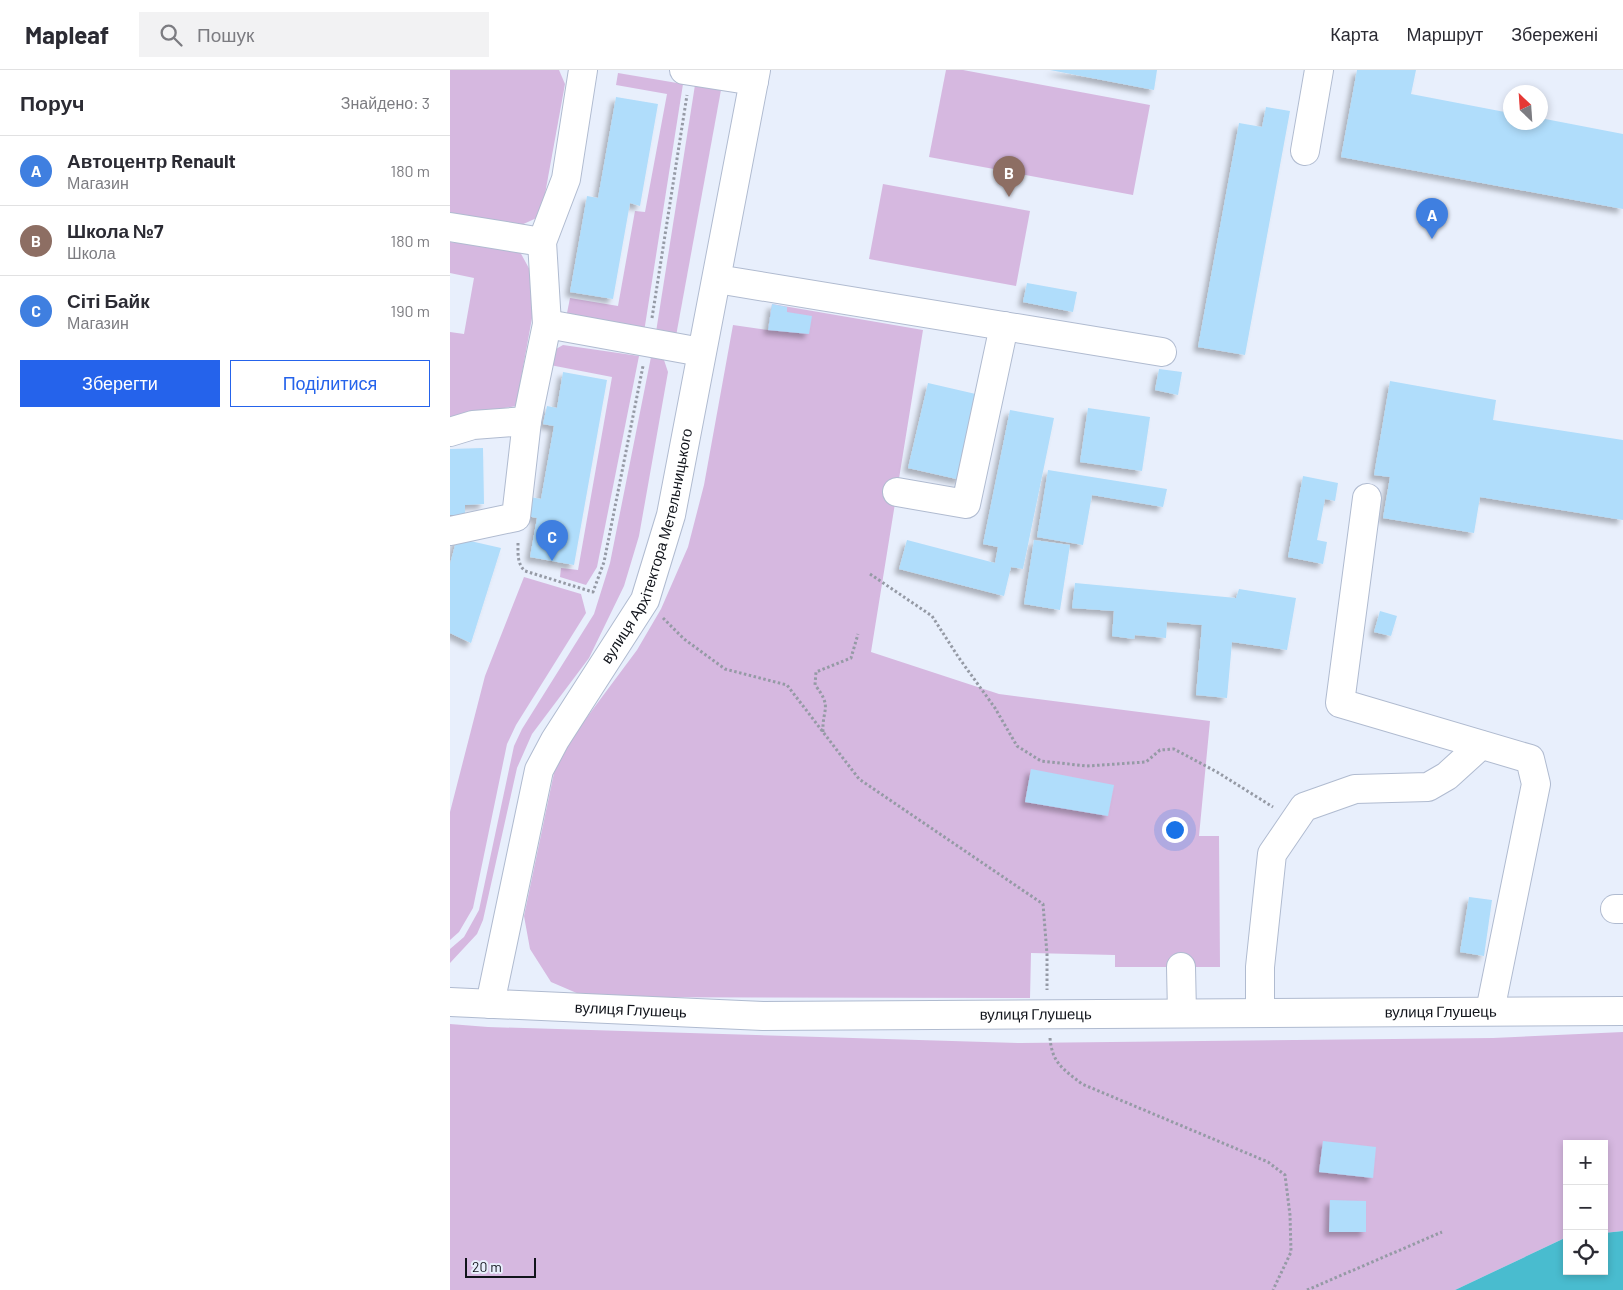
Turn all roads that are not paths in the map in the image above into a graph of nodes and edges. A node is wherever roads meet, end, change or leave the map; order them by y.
1 (583, 70) edge
2 (684, 70) edge
3 (1319, 70) edge
4 (755, 76) edge
5 (1305, 151) dead end
6 (450, 228) edge
7 (542, 242) junction
8 (716, 279) junction
9 (548, 324) junction
10 (1004, 326) junction
11 (701, 352) junction
12 (1162, 352) dead end
13 (527, 421) junction
14 (450, 432) edge
15 (897, 492) dead end
16 (1367, 498) dead end
17 (450, 531) edge
18 (1481, 745) junction
19 (1181, 967) dead end
20 (450, 1002) edge
21 (490, 1004) junction
22 (1623, 1010) edge
23 (1490, 1011) junction
24 (1260, 1012) junction
25 (1182, 1013) junction

1 - 7 street
2 - 4 street
3 - 5 street
4 - 8 street, вулиця Архітектора Метельницького
6 - 7 street
7 - 9 street
8 - 10 street
8 - 11 street, вулиця Архітектора Метельницького
9 - 11 street
9 - 13 street
10 - 12 street
10 - 15 street
11 - 21 street, вулиця Архітектора Метельницького
13 - 14 street
13 - 17 street
16 - 18 street
18 - 23 street
18 - 24 street
19 - 25 street
20 - 21 street, вулиця Глушець
21 - 25 street, вулиця Глушець
22 - 23 street, вулиця Глушець
23 - 24 street, вулиця Глушець
24 - 25 street, вулиця Глушець

